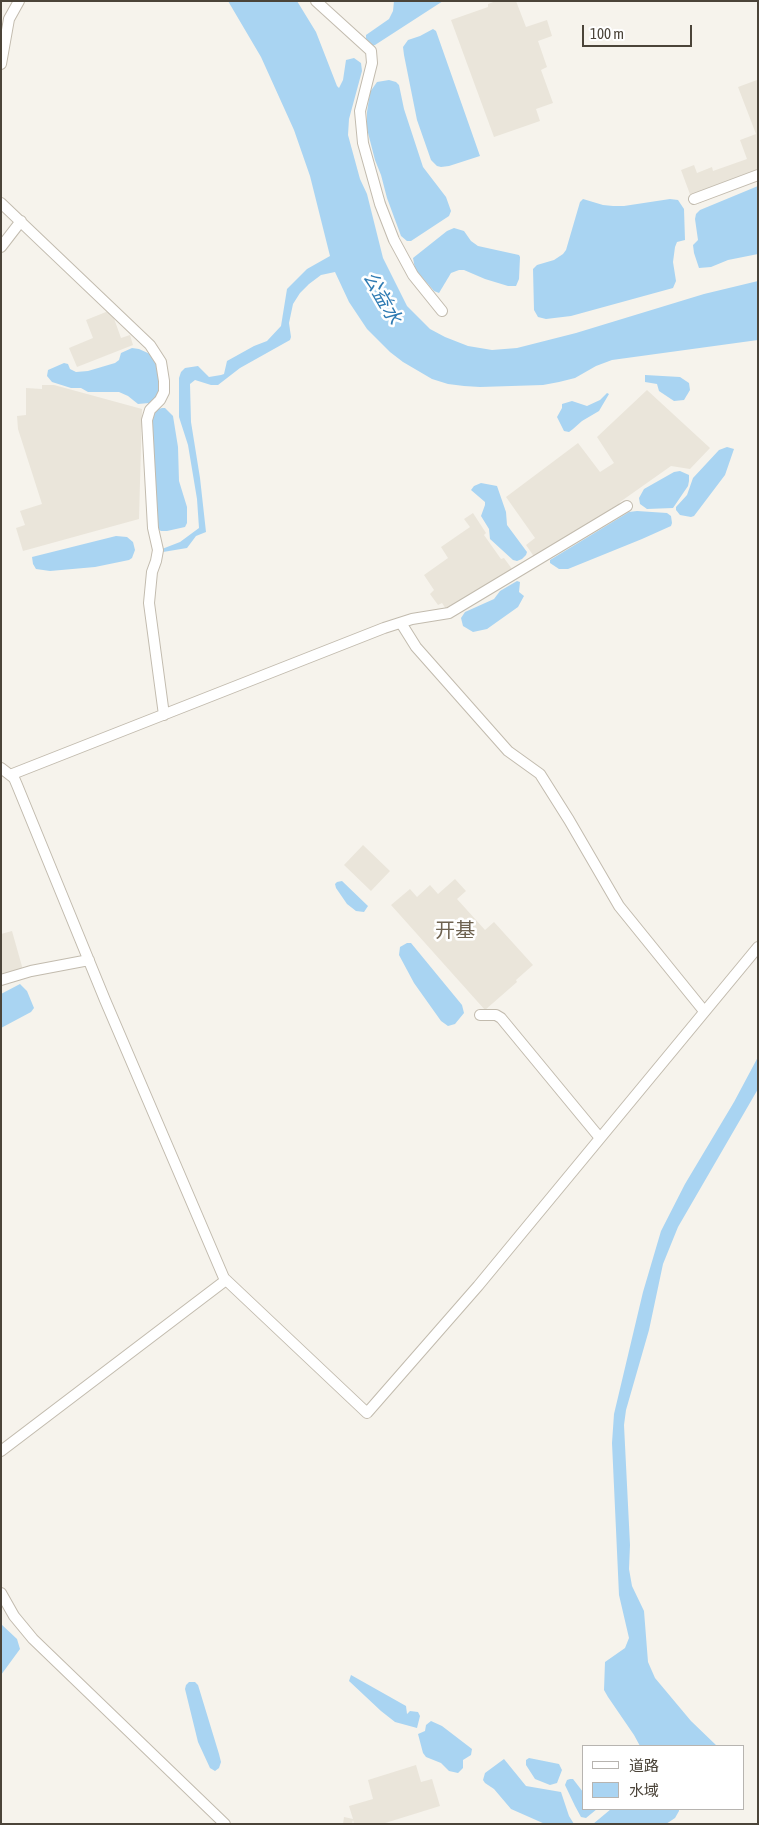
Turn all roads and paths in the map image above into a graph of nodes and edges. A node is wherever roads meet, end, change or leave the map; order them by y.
1 (19, 1) edge
2 (316, 1) edge
3 (1, 64) edge
4 (758, 175) edge
5 (694, 199) dead end
6 (1, 203) edge
7 (21, 221) junction
8 (1, 247) edge
9 (442, 311) dead end
10 (627, 506) dead end
11 (401, 623) junction
12 (164, 715) junction
13 (1, 768) edge
14 (10, 775) junction
15 (758, 947) edge
16 (89, 960) junction
17 (1, 980) edge
18 (704, 1011) junction
19 (480, 1015) dead end
20 (600, 1138) junction
21 (226, 1280) junction
22 (1, 1451) edge
23 (1, 1594) edge
24 (224, 1824) edge

1 - 3 street
2 - 9 street
4 - 5 street
6 - 7 street
7 - 8 street
7 - 12 street
10 - 11 street
11 - 12 street
11 - 18 street
12 - 14 street
13 - 14 street
14 - 16 street
15 - 18 street
16 - 17 street
16 - 21 street
18 - 20 street
19 - 20 street
20 - 21 street
21 - 22 street
23 - 24 street

